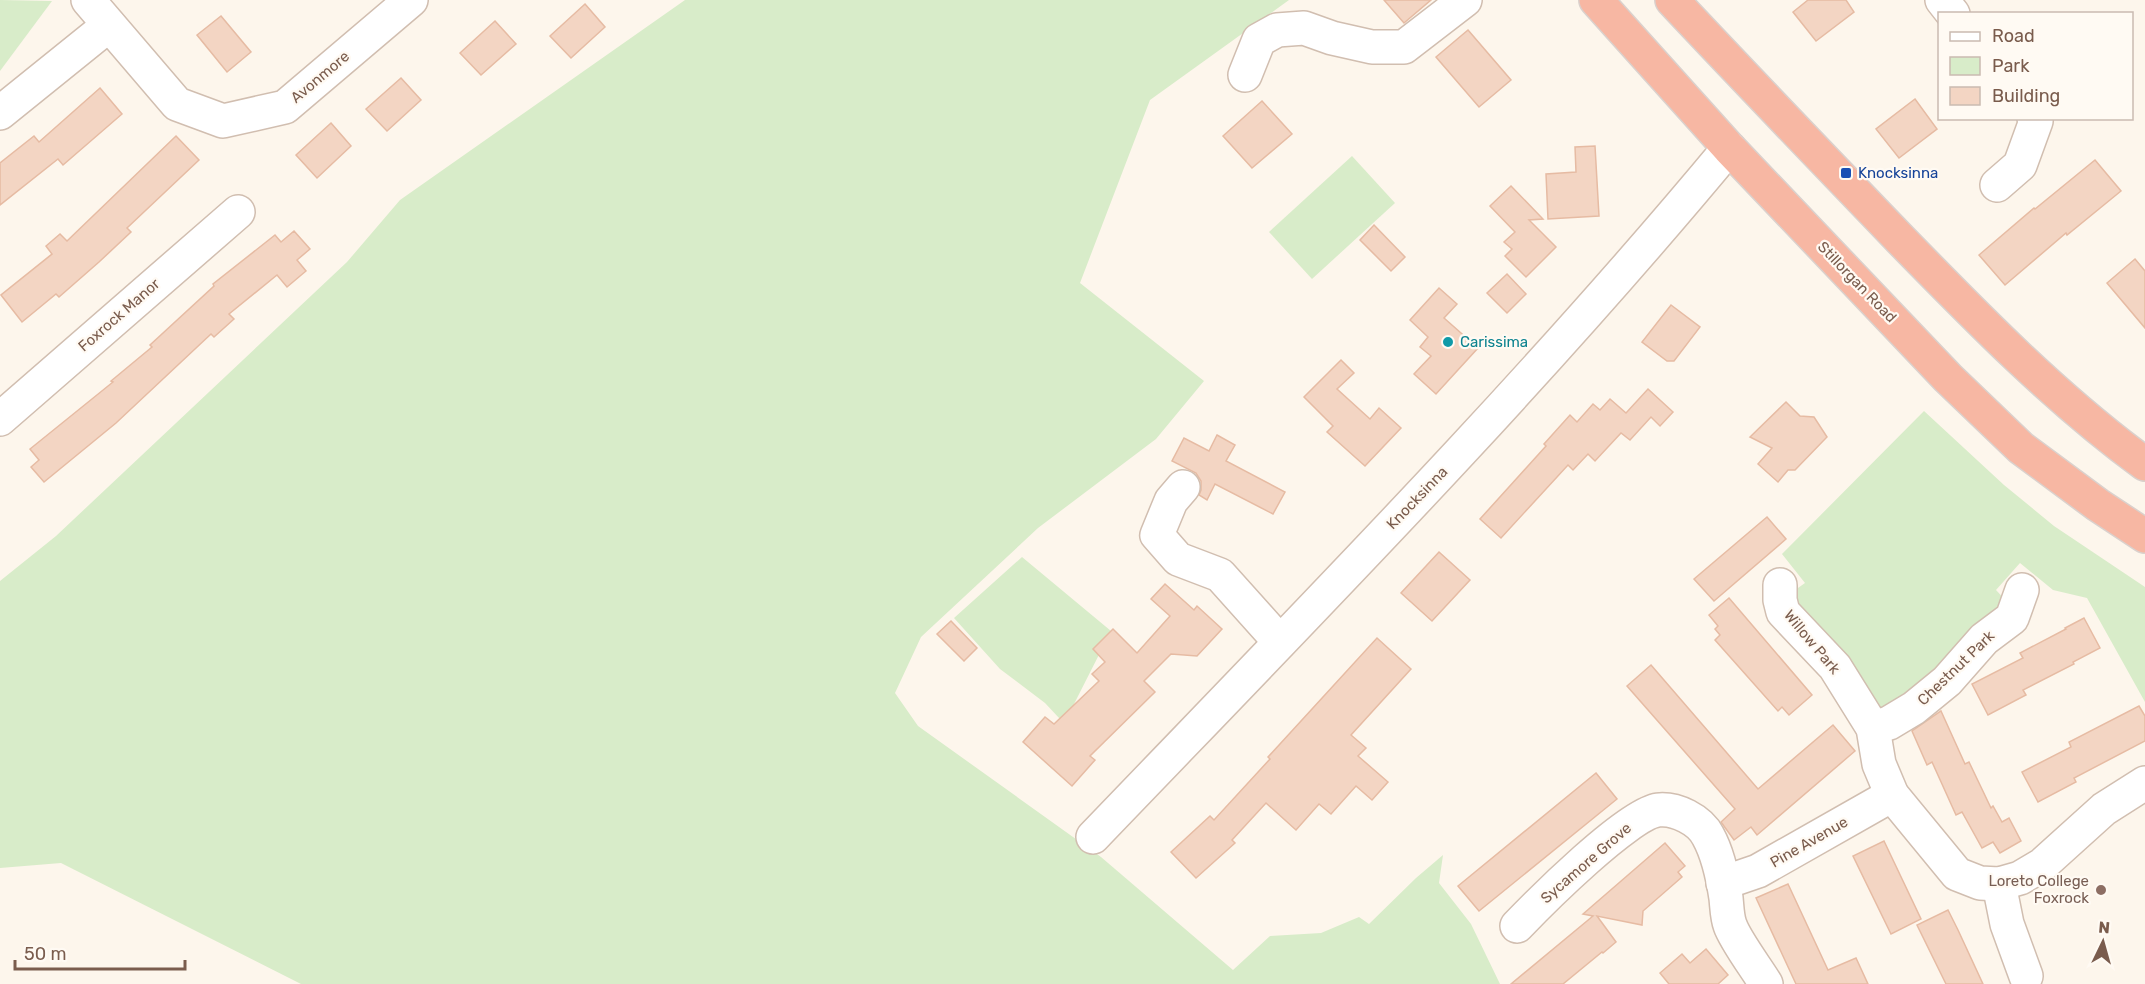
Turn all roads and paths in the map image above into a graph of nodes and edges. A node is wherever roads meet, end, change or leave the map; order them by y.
1 (88, 0) edge
2 (411, 0) edge
3 (1465, 0) edge
4 (1596, 0) edge
5 (1672, 0) edge
6 (1942, 0) edge
7 (1951, 12) edge
8 (109, 25) junction
9 (1245, 75) dead end
10 (2, 106) edge
11 (2035, 120) edge
12 (1729, 148) junction
13 (1997, 185) dead end
14 (238, 212) dead end
15 (0, 419) edge
16 (2145, 464) edge
17 (1183, 487) dead end
18 (2145, 536) edge
19 (1780, 585) dead end
20 (2022, 590) dead end
21 (1280, 642) junction
22 (1873, 728) junction
23 (2145, 783) edge
24 (1892, 795) junction
25 (1093, 837) dead end
26 (1723, 883) junction
27 (1998, 884) junction
28 (1517, 926) dead end
29 (2026, 975) dead end
30 (1766, 984) edge

1 - 8 street
2 - 8 street, Avonmore
3 - 9 street
4 - 12 highway, Stillorgan Road
5 - 16 highway
6 - 7 street
8 - 10 street
11 - 13 street
12 - 18 highway, Stillorgan Road
12 - 21 street, Knocksinna
14 - 15 street, Foxrock Manor
17 - 21 street
19 - 22 street, Willow Park
20 - 22 street, Chestnut Park
21 - 25 street, Knocksinna
22 - 24 street
23 - 27 street
24 - 26 street, Pine Avenue
24 - 27 street
26 - 28 street, Sycamore Grove
26 - 30 street, Sycamore Grove
27 - 29 street

